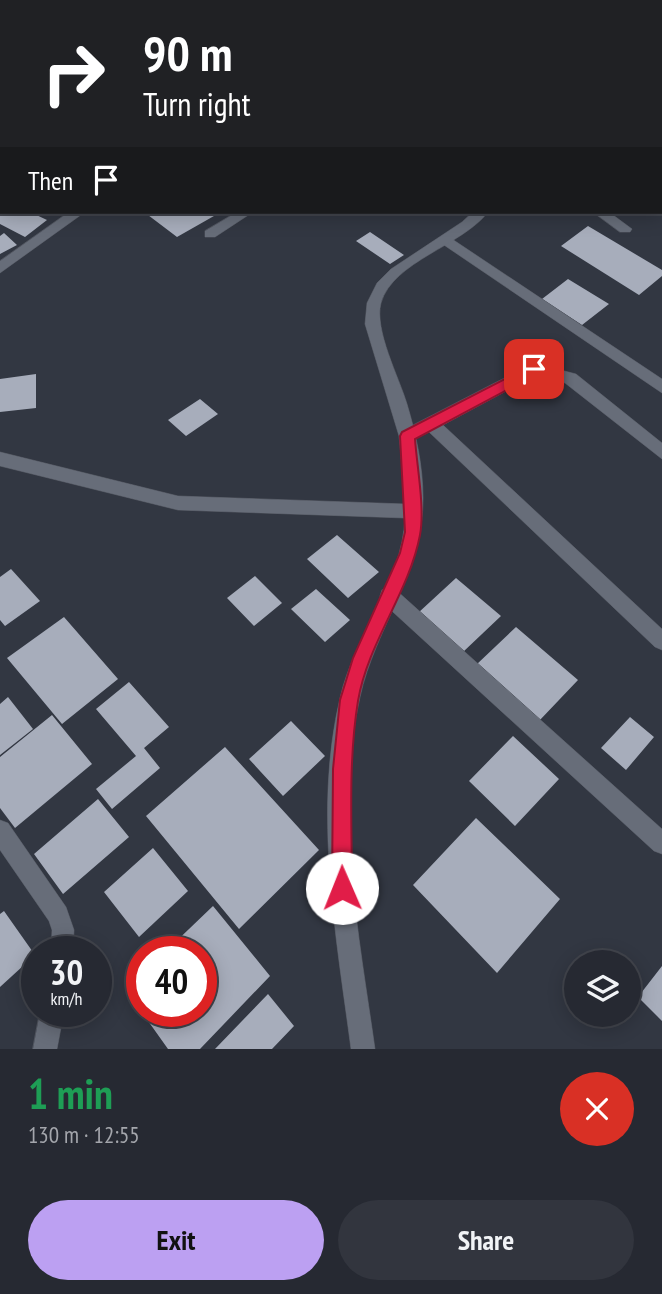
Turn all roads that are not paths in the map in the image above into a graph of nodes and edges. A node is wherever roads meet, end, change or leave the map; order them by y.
1 (75, 214) edge
2 (243, 214) edge
3 (479, 214) edge
4 (603, 214) edge
5 (625, 229) dead end
6 (210, 234) dead end
7 (446, 240) junction
8 (0, 268) edge
9 (662, 387) edge
10 (431, 424) junction
11 (408, 436) junction
12 (662, 452) edge
13 (0, 459) edge
14 (414, 511) junction
15 (389, 596) junction
16 (662, 641) edge
17 (0, 831) edge
18 (662, 843) edge
19 (63, 936) edge
20 (49, 1027) edge
21 (45, 1049) edge
22 (363, 1049) edge

1 - 8 street
2 - 6 street
3 - 7 street
4 - 5 street
7 - 9 street
7 - 11 street
10 - 11 street
10 - 12 street
10 - 16 street
11 - 14 street
13 - 14 street
14 - 15 street
15 - 18 street
15 - 22 street
17 - 19 street
20 - 21 street

